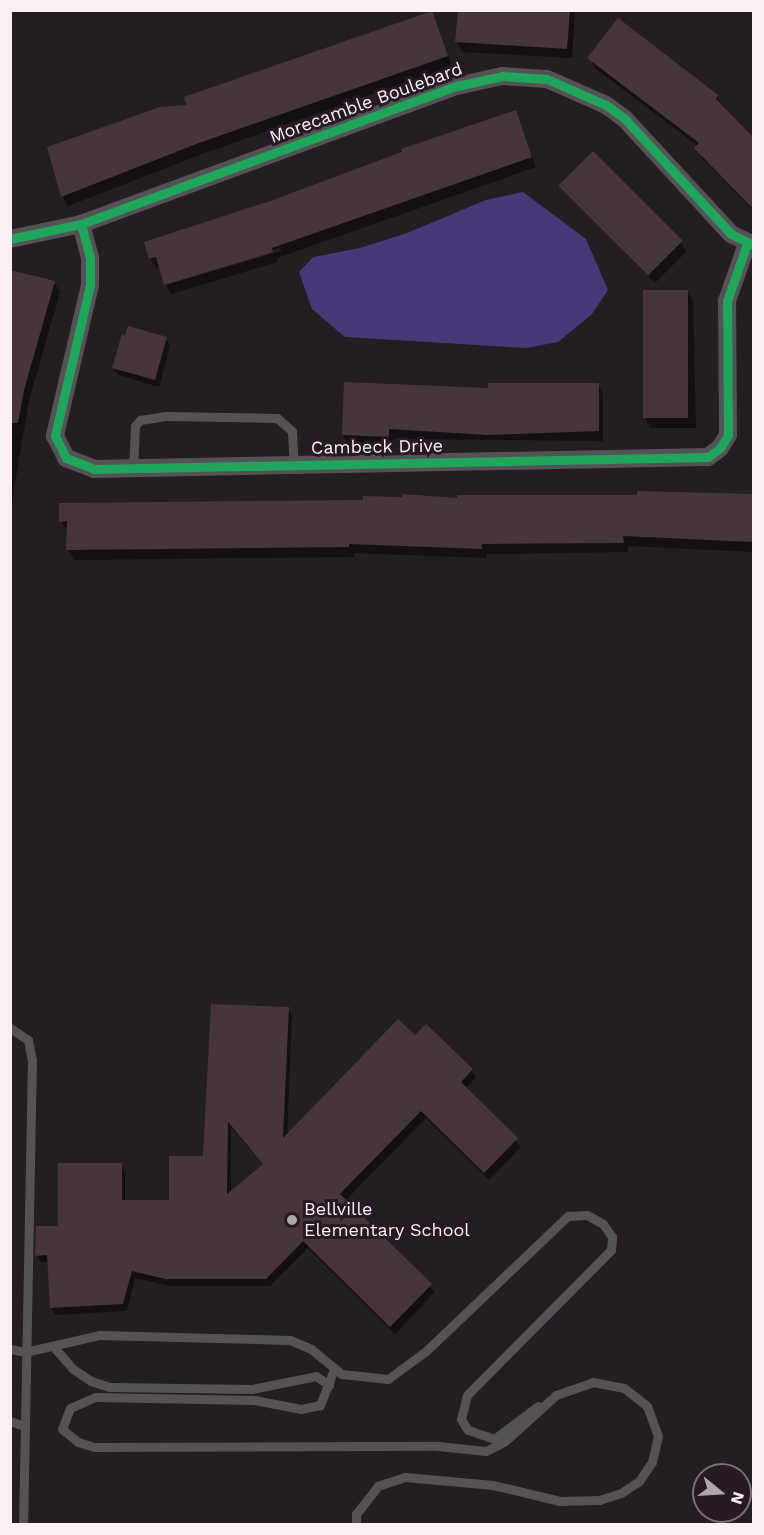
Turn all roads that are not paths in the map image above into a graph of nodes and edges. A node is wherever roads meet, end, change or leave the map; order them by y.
1 (81, 224) junction
2 (10, 239) edge
3 (750, 244) edge
4 (294, 465) junction
5 (133, 469) junction
6 (10, 1028) edge
7 (53, 1346) junction
8 (10, 1349) edge
9 (25, 1352) junction
10 (334, 1369) junction
11 (329, 1385) junction
12 (556, 1395) junction
13 (10, 1421) edge
14 (24, 1426) junction
15 (23, 1524) edge
16 (356, 1524) edge

1 - 2 street, Morecamble Boulebard
1 - 3 street, Morecamble Boulebard
1 - 5 street, Cambeck Drive
3 - 4 street, Cambeck Drive
4 - 5 street, Cambeck Drive
4 - 5 lane
6 - 9 lane
7 - 9 lane
7 - 10 lane
7 - 11 lane
8 - 9 lane
9 - 14 lane
10 - 11 lane
10 - 12 lane
11 - 12 lane
12 - 16 lane
13 - 14 lane
14 - 15 lane

